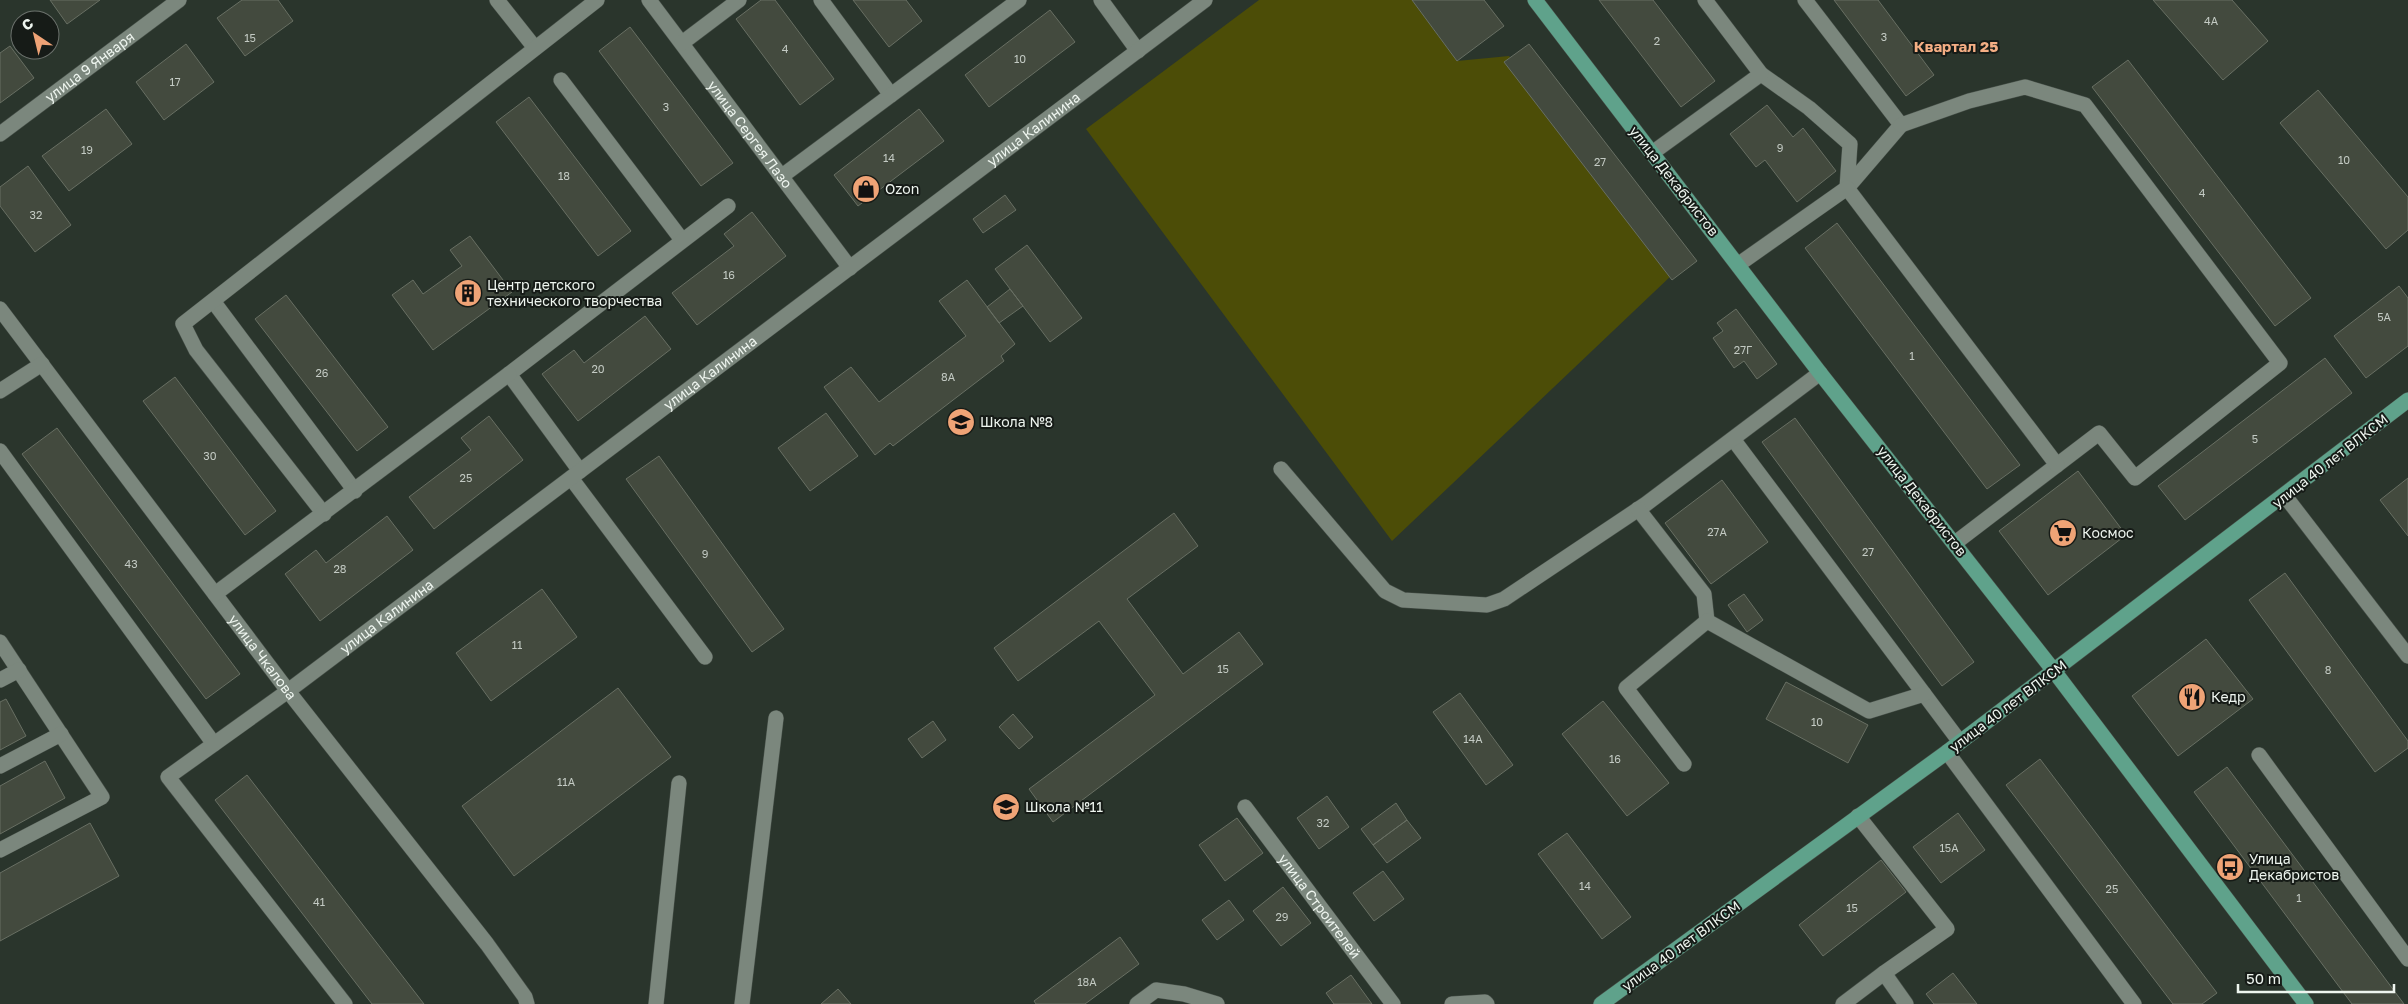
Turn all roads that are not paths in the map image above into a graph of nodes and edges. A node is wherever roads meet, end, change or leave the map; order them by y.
1 (179, 0) edge
2 (498, 0) edge
3 (597, 0) edge
4 (649, 0) edge
5 (739, 0) edge
6 (820, 0) edge
7 (1019, 0) edge
8 (1101, 0) edge
9 (1205, 0) edge
10 (1535, 0) edge
11 (1705, 0) edge
12 (1805, 0) edge
13 (682, 43) junction
14 (535, 48) junction
15 (1138, 51) junction
16 (1761, 74) junction
17 (561, 80) dead end
18 (891, 95) junction
19 (1901, 125) junction
20 (0, 134) edge
21 (1652, 153) junction
22 (782, 176) junction
23 (1847, 188) junction
24 (728, 206) dead end
25 (682, 240) junction
26 (1739, 264) junction
27 (850, 268) junction
28 (213, 301) junction
29 (0, 309) edge
30 (42, 364) junction
31 (1820, 373) junction
32 (509, 374) junction
33 (0, 391) edge
34 (2406, 405) edge
35 (1733, 439) junction
36 (0, 451) edge
37 (2057, 465) junction
38 (1281, 470) dead end
39 (575, 475) junction
40 (355, 491) junction
41 (2285, 496) junction
42 (1638, 509) junction
43 (324, 514) junction
44 (1955, 543) junction
45 (215, 594) junction
46 (1707, 621) junction
47 (0, 642) edge
48 (2408, 656) edge
49 (705, 657) dead end
50 (19, 670) junction
51 (2054, 671) junction
52 (0, 680) edge
53 (288, 691) junction
54 (1924, 694) junction
55 (776, 718) dead end
56 (61, 734) junction
57 (1960, 742) junction
58 (214, 744) junction
59 (1947, 752) junction
60 (2259, 755) dead end
61 (1684, 764) dead end
62 (0, 766) edge
63 (679, 783) dead end
64 (1246, 807) dead end
65 (1858, 816) junction
66 (0, 850) edge
67 (2408, 959) edge
68 (1884, 973) junction
69 (345, 1004) edge
70 (527, 1004) edge
71 (656, 1004) edge
72 (742, 1004) edge
73 (1137, 1004) edge
74 (1217, 1004) edge
75 (1393, 1004) edge
76 (1452, 1004) edge
77 (1487, 1004) edge
78 (1601, 1004) edge
79 (1843, 1004) edge
80 (1906, 1004) edge
81 (2134, 1004) edge
82 (2306, 1004) edge

1 - 20 street, улица 9 Января
2 - 14 street
3 - 14 street
4 - 13 street, улица Сергея Лазо
5 - 13 street
6 - 18 street
7 - 18 street
8 - 15 street
9 - 15 street, улица Калинина
10 - 21 main road, улица Декабристов
11 - 16 street
12 - 19 street
13 - 22 street, улица Сергея Лазо
14 - 28 street
15 - 27 street, улица Калинина
16 - 21 street
16 - 23 street
17 - 25 street
18 - 22 street
19 - 23 street
19 - 37 street
21 - 26 main road, улица Декабристов
22 - 27 street, улица Сергея Лазо
23 - 26 street
23 - 37 street
24 - 25 street
25 - 32 street
26 - 31 main road, улица Декабристов
27 - 39 street, улица Калинина
28 - 40 street
28 - 43 street
29 - 30 street, улица Чкалова
30 - 33 street
30 - 45 street, улица Чкалова
31 - 35 street
31 - 44 main road, улица Декабристов
32 - 39 street
32 - 40 street
34 - 41 main road, улица 40 лет ВЛКСМ
35 - 42 street
35 - 54 street
36 - 58 street
37 - 44 street
38 - 42 street
39 - 49 street
39 - 53 street, улица Калинина
40 - 43 street
41 - 48 street
41 - 51 main road, улица 40 лет ВЛКСМ
42 - 46 street
43 - 45 street
44 - 51 main road, улица Декабристов
45 - 53 street, улица Чкалова
46 - 54 street
46 - 61 street
47 - 50 street
50 - 52 street
50 - 56 street
51 - 57 main road, улица 40 лет ВЛКСМ
51 - 82 main road, улица Декабристов
53 - 58 street, улица Калинина
53 - 70 street, улица Чкалова
54 - 57 street
55 - 72 street
56 - 62 street
56 - 66 street
57 - 59 main road, улица 40 лет ВЛКСМ
58 - 69 street, улица Калинина
59 - 65 main road, улица 40 лет ВЛКСМ
59 - 81 street
60 - 67 street
63 - 71 street
64 - 75 street, улица Строителей
65 - 68 street
65 - 78 main road, улица 40 лет ВЛКСМ
68 - 79 street
68 - 80 street
73 - 74 street
76 - 77 street

